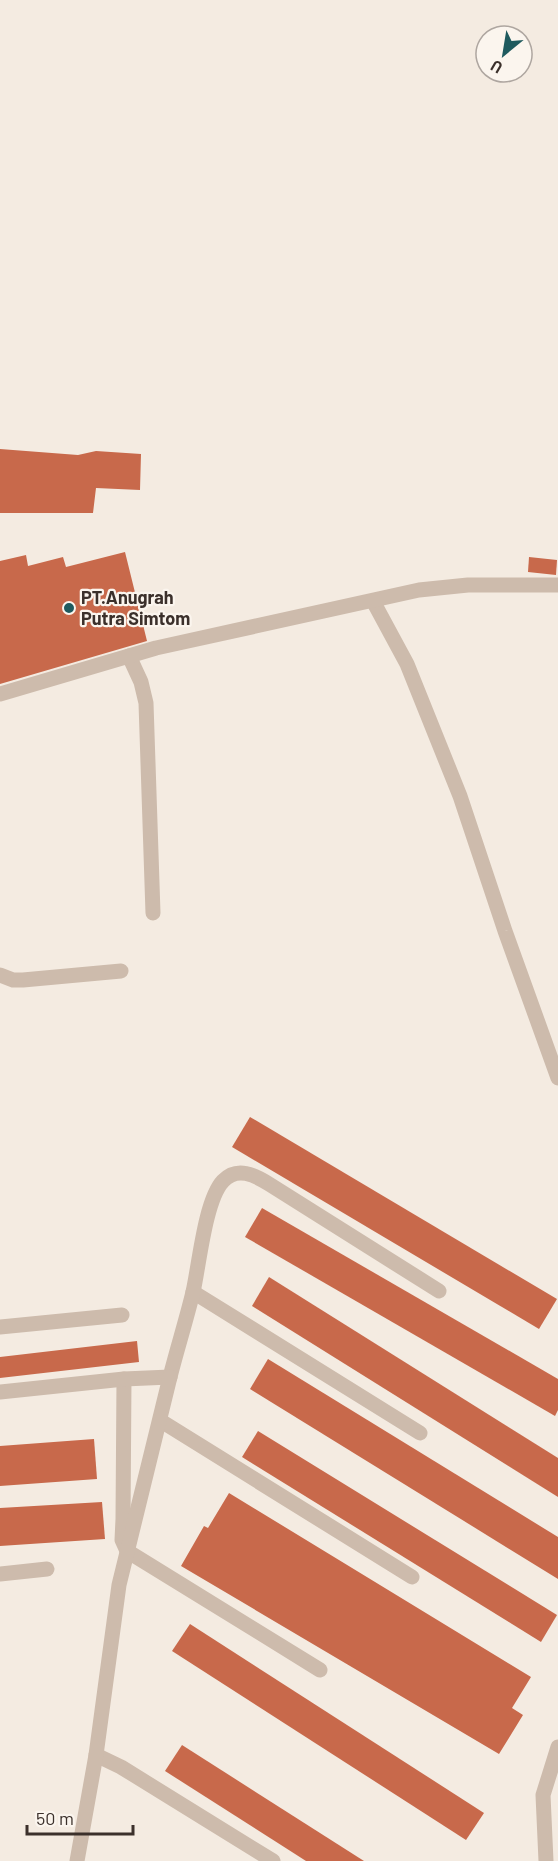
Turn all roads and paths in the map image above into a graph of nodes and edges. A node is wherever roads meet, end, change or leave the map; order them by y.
1 (558, 585) edge
2 (373, 602) junction
3 (129, 656) junction
4 (0, 694) edge
5 (153, 913) dead end
6 (121, 970) dead end
7 (0, 975) edge
8 (558, 1078) edge
9 (439, 1291) dead end
10 (193, 1292) junction
11 (122, 1315) dead end
12 (0, 1327) edge
13 (170, 1377) junction
14 (124, 1379) junction
15 (0, 1392) edge
16 (160, 1421) junction
17 (420, 1433) dead end
18 (128, 1551) junction
19 (47, 1569) dead end
20 (0, 1574) edge
21 (412, 1577) dead end
22 (320, 1670) dead end
23 (558, 1747) edge
24 (96, 1755) junction
25 (77, 1861) edge
26 (273, 1861) edge
27 (546, 1861) edge

1 - 2 street
2 - 3 street
2 - 8 street
3 - 4 street
3 - 5 street
6 - 7 street
9 - 10 street
10 - 13 street
10 - 17 street
11 - 12 street
13 - 14 street
13 - 16 street
14 - 15 street
14 - 18 street
16 - 18 street
16 - 21 street
18 - 22 street
18 - 24 street
19 - 20 street
23 - 27 street
24 - 25 street
24 - 26 street

